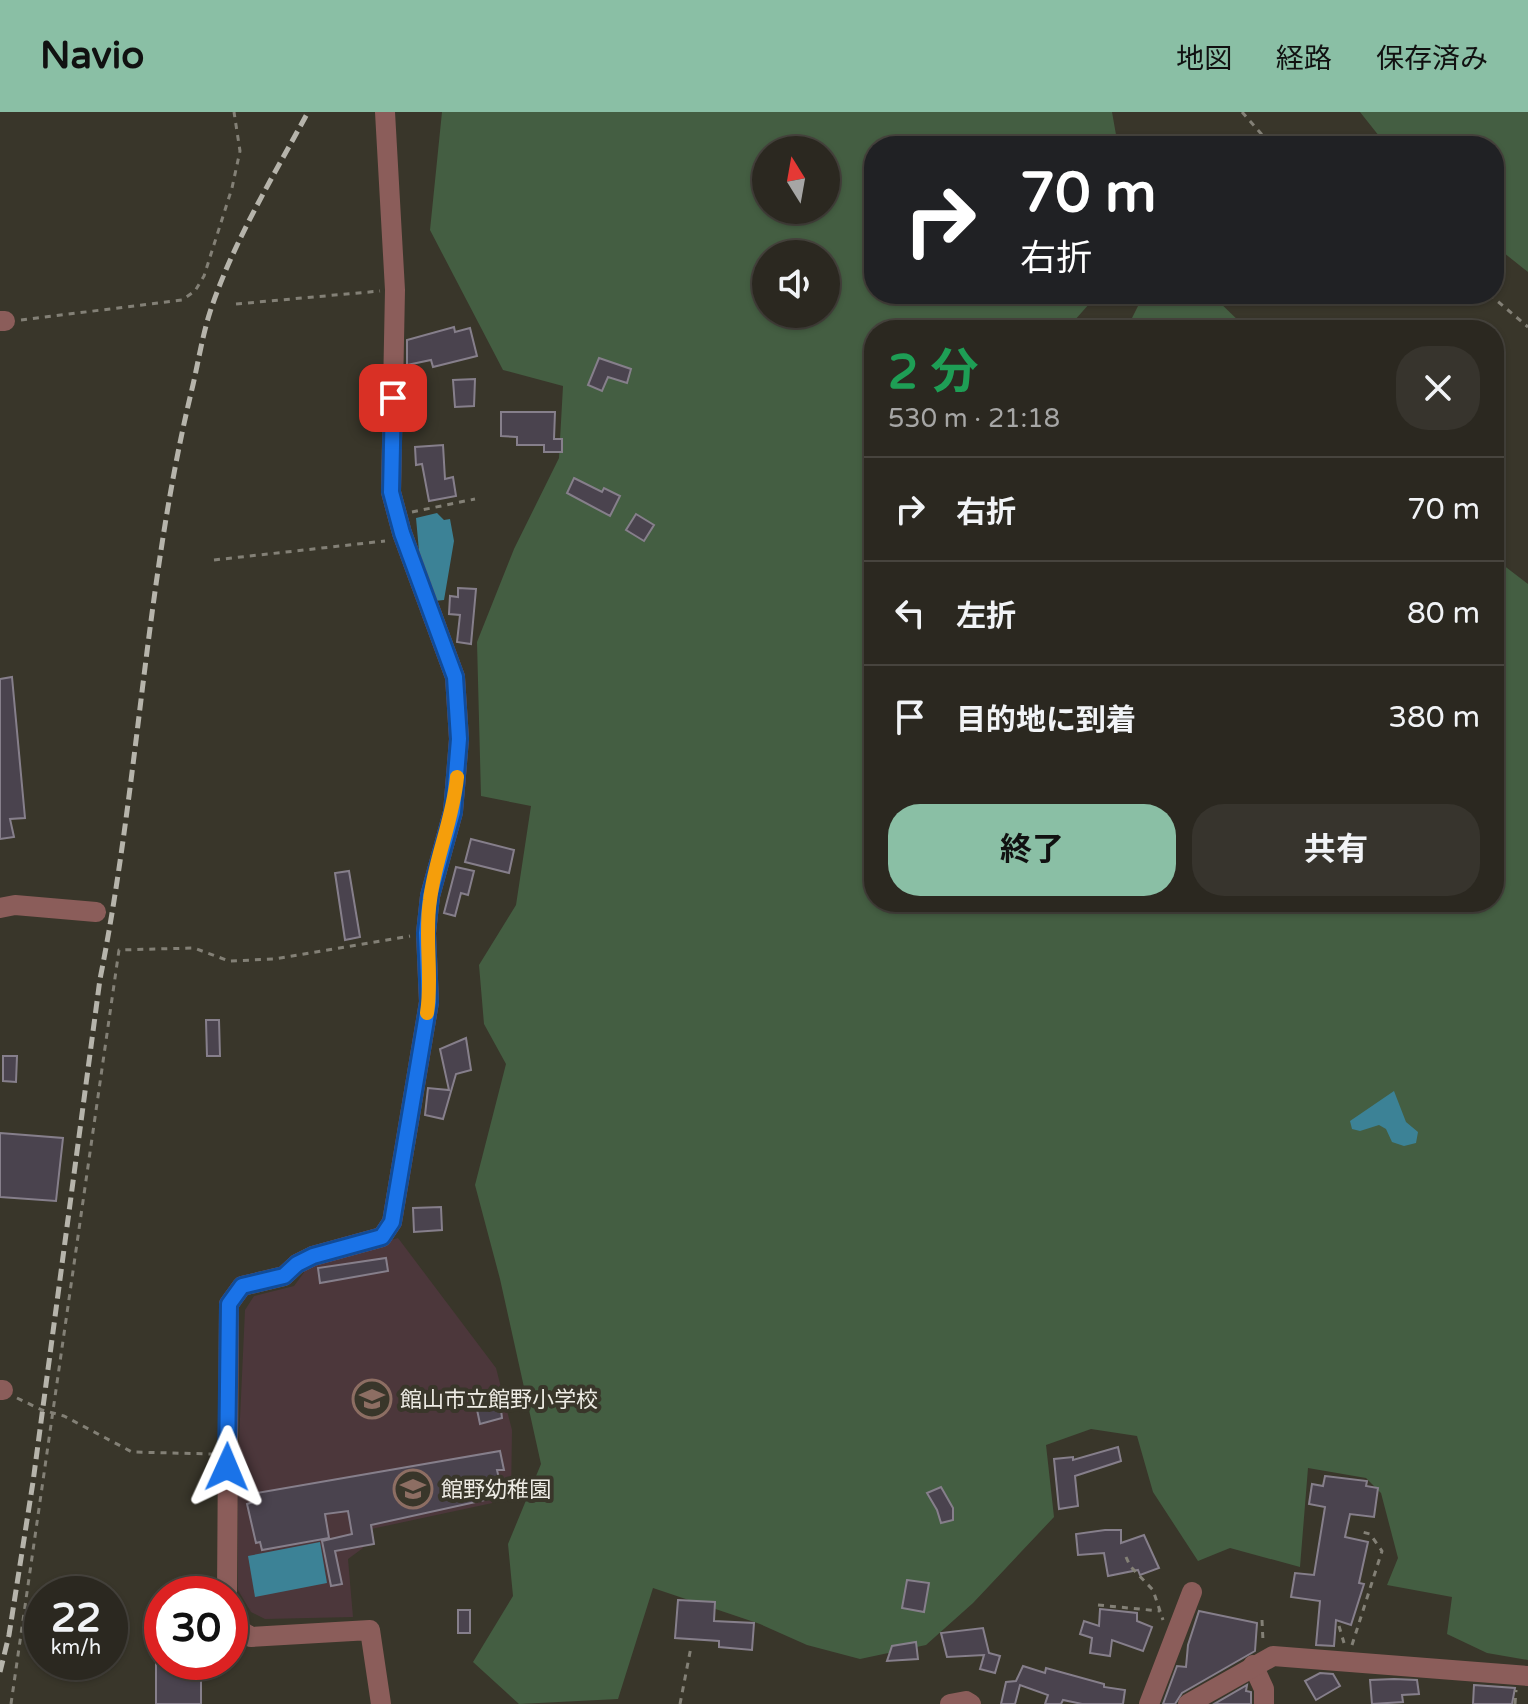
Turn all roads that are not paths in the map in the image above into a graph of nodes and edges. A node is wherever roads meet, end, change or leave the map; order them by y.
1 (385, 112) edge
2 (0, 908) edge
3 (96, 912) dead end
4 (227, 1576) edge
5 (1192, 1592) dead end
6 (248, 1635) edge
7 (1253, 1665) junction
8 (1528, 1676) edge
9 (381, 1704) edge
10 (950, 1704) edge
11 (971, 1704) edge
12 (1149, 1704) edge
13 (1188, 1704) edge
14 (1264, 1704) edge

1 - 4 street
2 - 3 street
5 - 12 street
6 - 9 street
7 - 8 street
7 - 13 street
7 - 14 street
10 - 11 street

